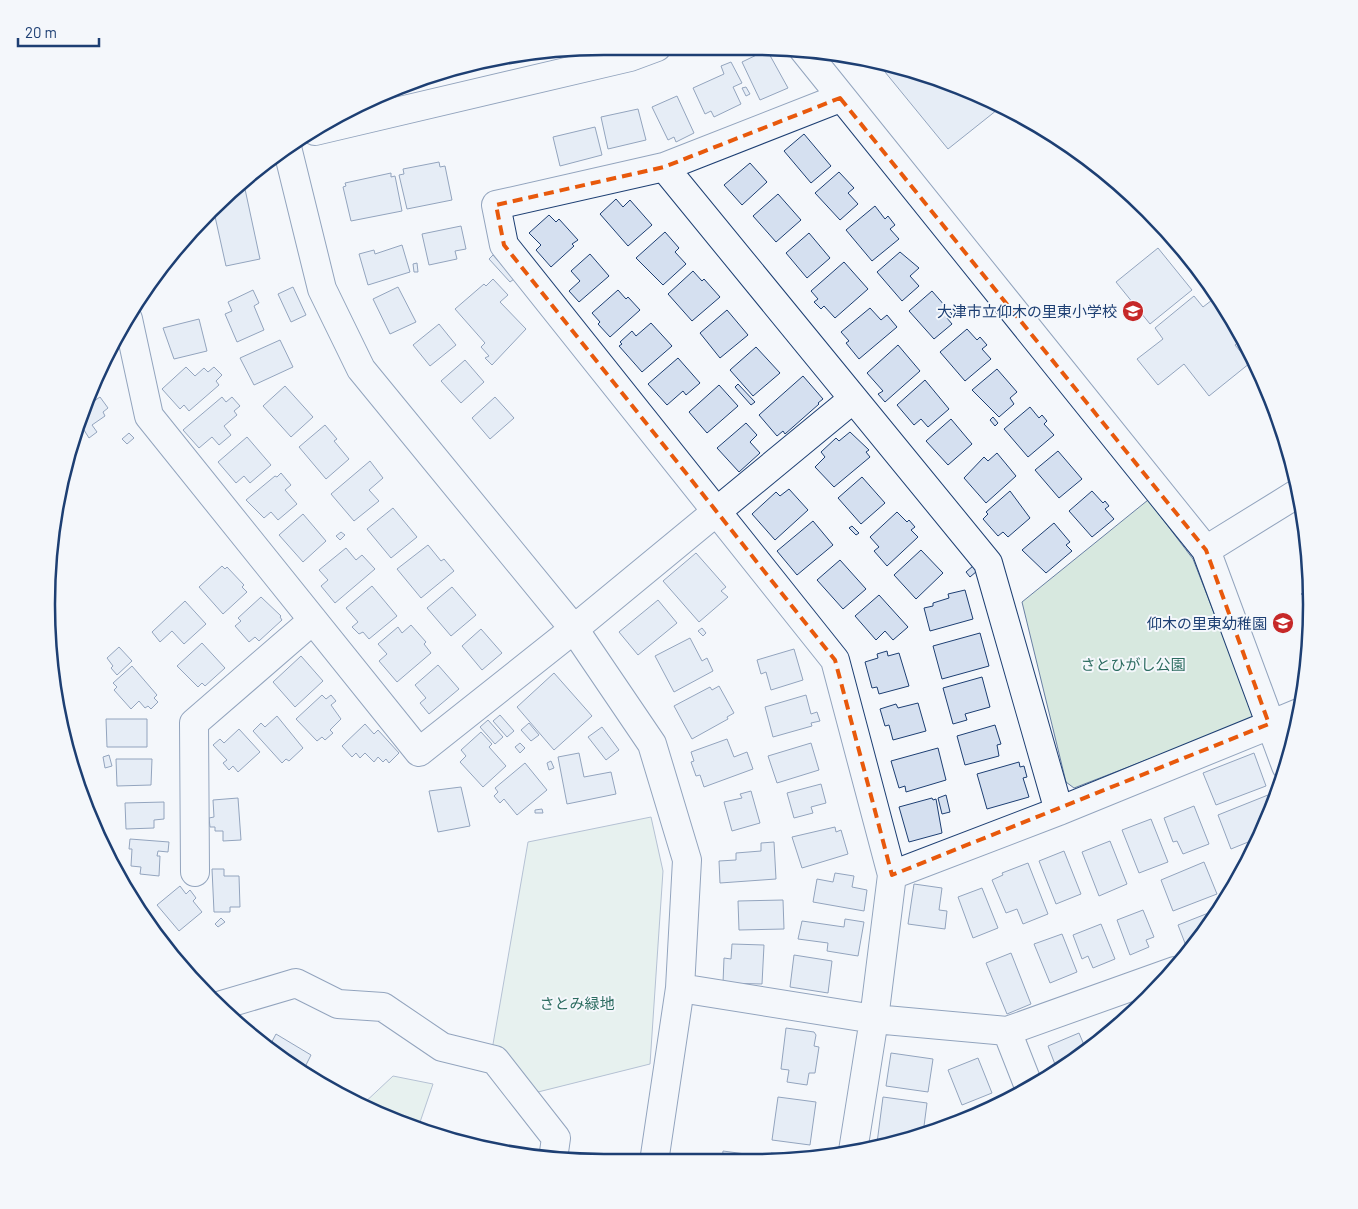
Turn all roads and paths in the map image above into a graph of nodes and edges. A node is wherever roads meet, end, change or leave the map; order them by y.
1 (635, 55) edge
2 (810, 58) edge
3 (840, 98) junction
4 (335, 126) edge
5 (290, 155) edge
6 (664, 167) junction
7 (130, 329) edge
8 (853, 400) junction
9 (1292, 497) edge
10 (716, 510) junction
11 (1206, 550) junction
12 (313, 620) junction
13 (574, 629) junction
14 (1291, 716) edge
15 (1270, 724) junction
16 (1282, 755) edge
17 (1059, 811) junction
18 (195, 872) dead end
19 (892, 875) junction
20 (1157, 977) edge
21 (680, 988) junction
22 (226, 1003) edge
23 (874, 1019) junction
24 (1007, 1031) junction
25 (1027, 1081) edge
26 (854, 1144) edge
27 (553, 1151) edge
28 (655, 1154) edge

1 - 4 street
2 - 3 street
3 - 6 street
3 - 11 street
5 - 13 street
6 - 8 street
6 - 10 street
7 - 12 street
8 - 10 street
8 - 17 street
9 - 11 street
10 - 13 street
10 - 19 street
11 - 15 street
12 - 13 street
12 - 18 street
13 - 21 street
14 - 15 street
15 - 16 street
15 - 17 street
17 - 19 street
19 - 23 street
20 - 24 street
21 - 23 street
21 - 28 street
22 - 27 street
23 - 24 street
23 - 26 street
24 - 25 street

